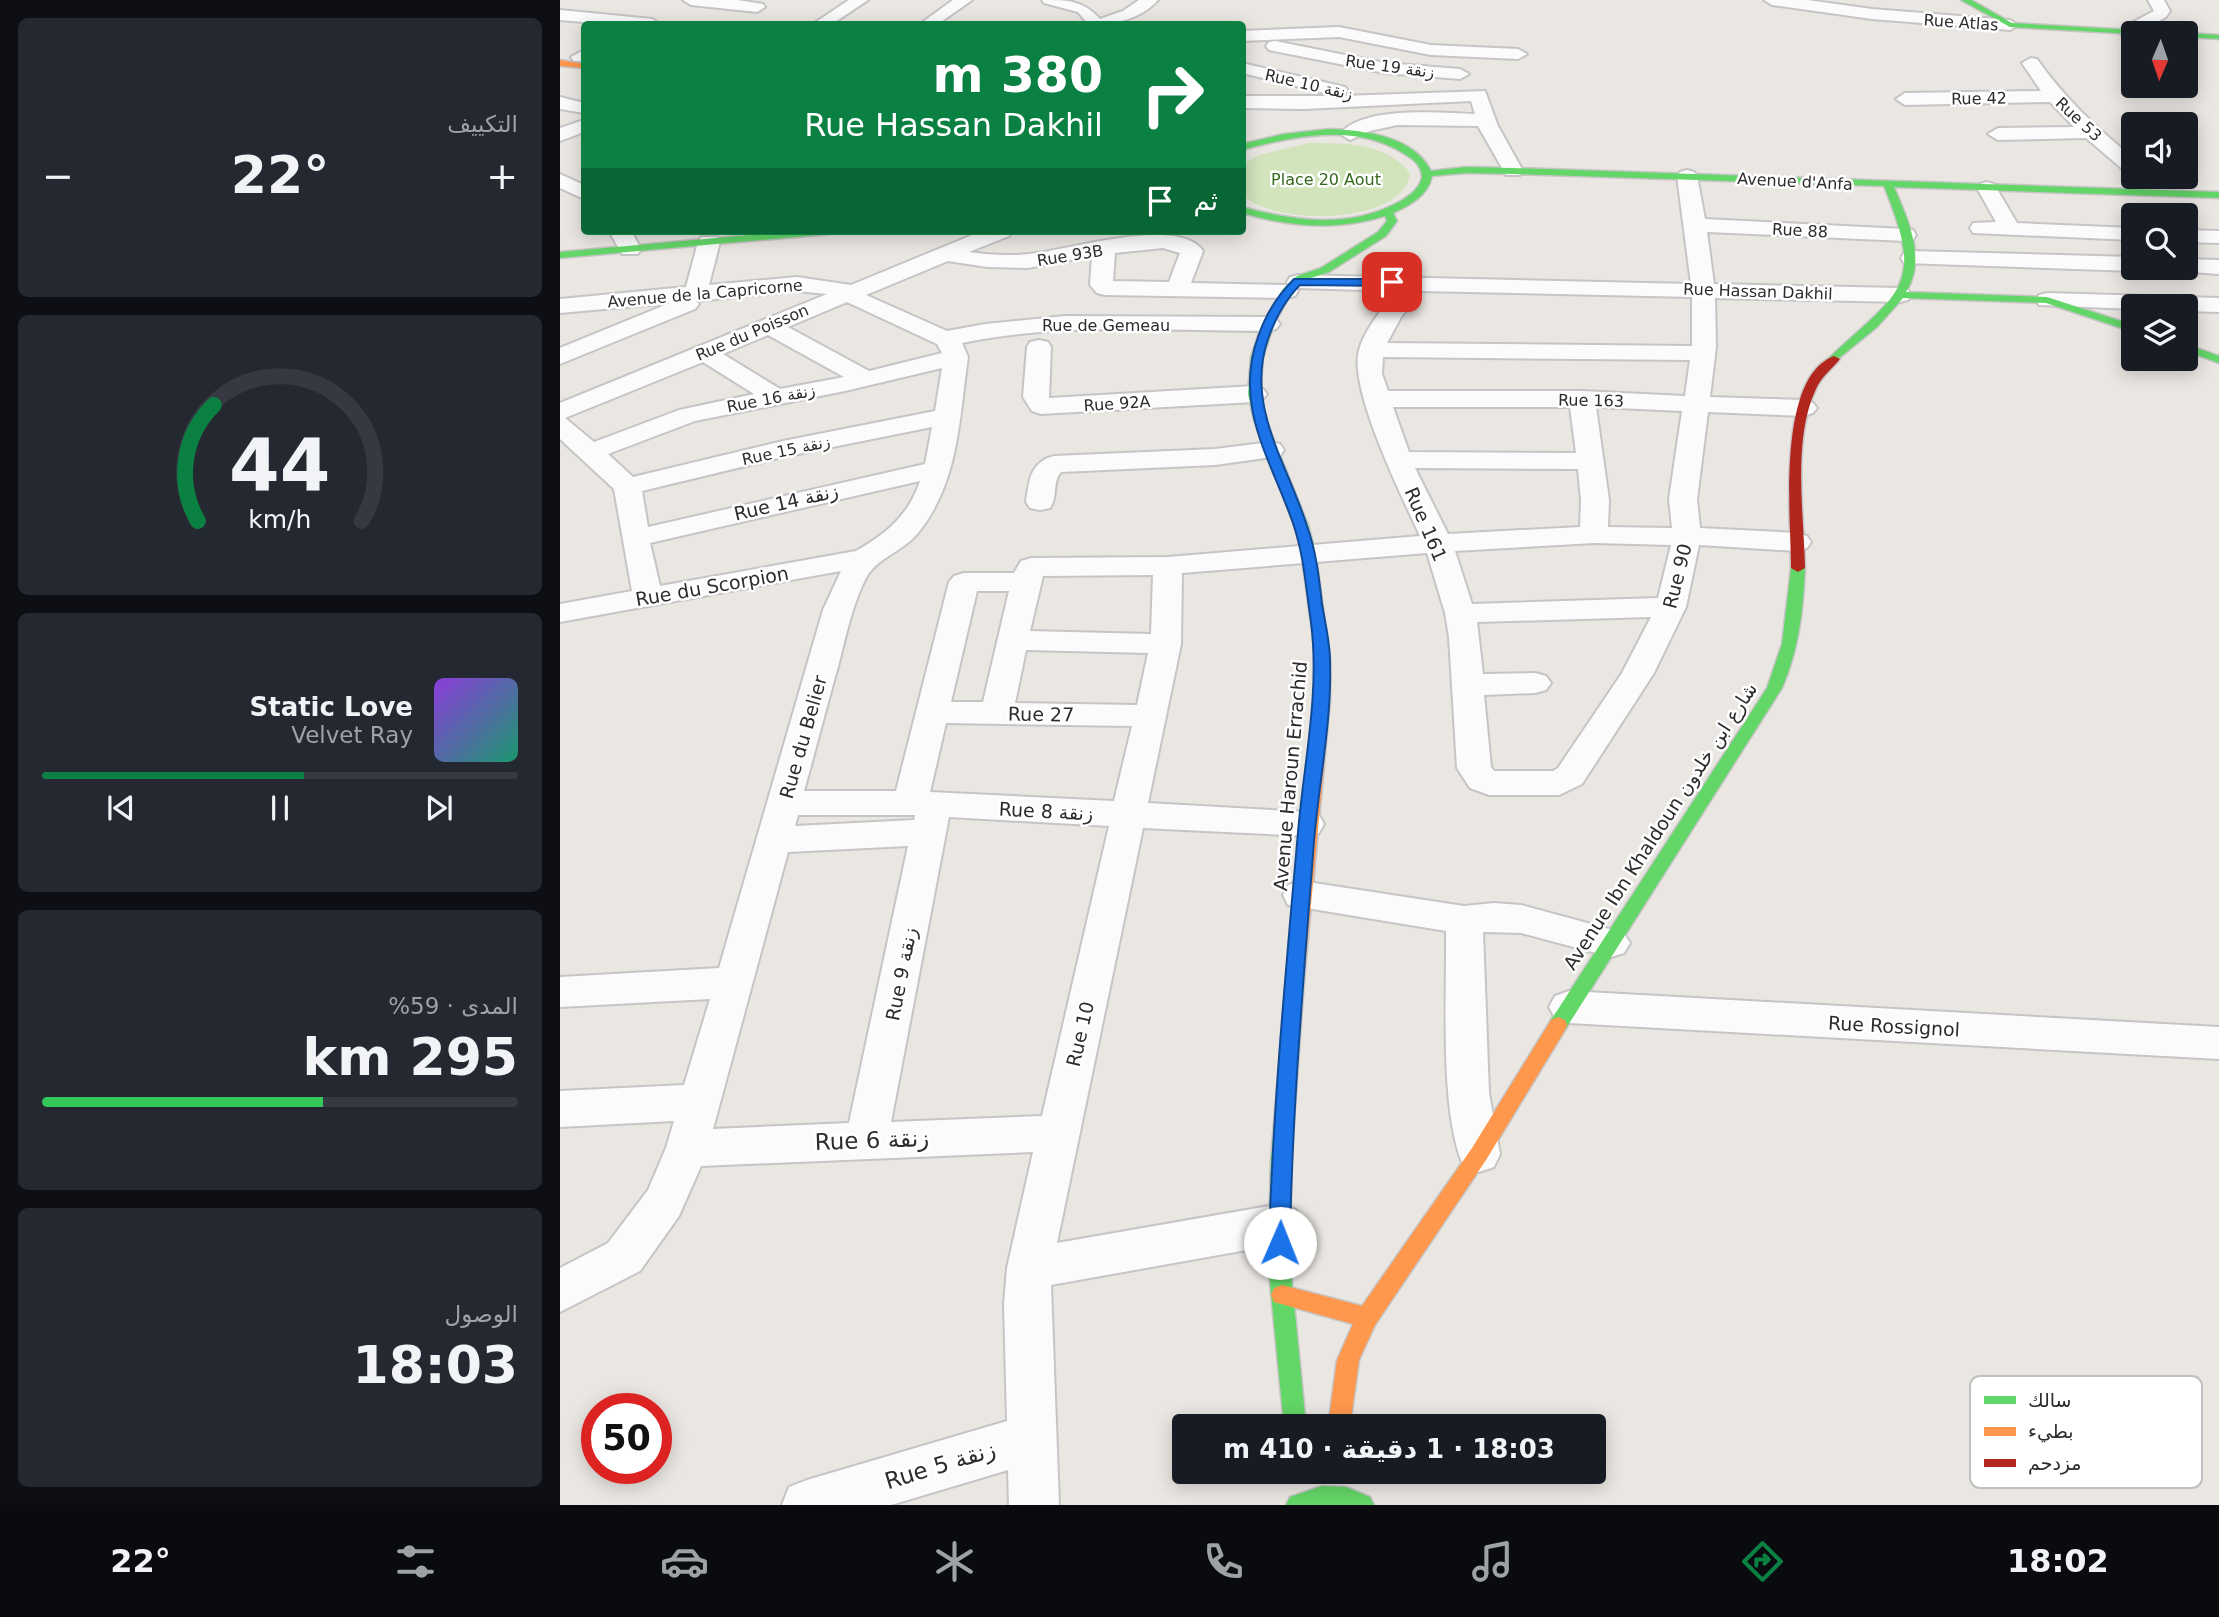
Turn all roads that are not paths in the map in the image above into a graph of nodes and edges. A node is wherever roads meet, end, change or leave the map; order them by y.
1 (860, 0) edge
2 (964, 0) edge
3 (1050, 0) edge
4 (1150, 0) edge
5 (1772, 0) edge
6 (1965, 0) edge
7 (2156, 0) edge
8 (682, 4) edge
9 (757, 7) dead end
10 (560, 15) edge
11 (615, 21) edge
12 (649, 21) edge
13 (826, 21) edge
14 (932, 21) edge
15 (1094, 21) edge
16 (1109, 21) edge
17 (2148, 21) edge
18 (2010, 25) junction
19 (2121, 32) edge
20 (2198, 36) edge
21 (2219, 37) edge
22 (1246, 38) edge
23 (1246, 39) edge
24 (1518, 54) dead end
25 (560, 55) edge
26 (581, 59) edge
27 (581, 59) edge
28 (560, 62) edge
29 (2031, 63) dead end
30 (1246, 69) edge
31 (1479, 95) junction
32 (2053, 96) junction
33 (1905, 99) dead end
34 (1376, 100) junction
35 (1246, 102) edge
36 (560, 103) edge
37 (581, 107) edge
38 (1485, 120) junction
39 (581, 127) edge
40 (2091, 132) junction
41 (1350, 134) junction
42 (1998, 134) dead end
43 (560, 136) edge
44 (581, 144) edge
45 (1246, 145) edge
46 (2121, 158) edge
47 (1419, 159) junction
48 (1465, 170) junction
49 (1513, 171) junction
50 (1427, 174) junction
51 (1687, 176) junction
52 (560, 180) edge
53 (1888, 185) junction
54 (1987, 188) junction
55 (2129, 189) edge
56 (581, 191) edge
57 (2126, 191) junction
58 (2219, 195) edge
59 (1246, 211) edge
60 (1387, 211) junction
61 (1695, 225) junction
62 (1981, 228) dead end
63 (2010, 229) junction
64 (2121, 234) edge
65 (773, 235) edge
66 (935, 235) edge
67 (991, 235) edge
68 (1905, 235) junction
69 (2198, 236) edge
70 (1139, 237) edge
71 (2219, 237) edge
72 (625, 240) edge
73 (709, 243) junction
74 (1104, 249) junction
75 (945, 253) junction
76 (560, 255) edge
77 (1296, 258) dead end
78 (1912, 258) junction
79 (2121, 264) edge
80 (2198, 266) edge
81 (2219, 267) edge
82 (1416, 283) junction
83 (1296, 284) junction
84 (1703, 289) junction
85 (1177, 291) junction
86 (849, 292) junction
87 (706, 293) junction
88 (1900, 295) junction
89 (2047, 300) junction
90 (2219, 305) edge
91 (564, 307) edge
92 (1268, 324) junction
93 (2121, 325) edge
94 (768, 326) junction
95 (1039, 347) dead end
96 (950, 348) junction
97 (1371, 350) junction
98 (2198, 351) edge
99 (706, 353) junction
100 (1703, 353) junction
101 (560, 357) edge
102 (2217, 358) edge
103 (866, 379) junction
104 (1254, 394) junction
105 (771, 398) junction
106 (1377, 399) junction
107 (1582, 399) junction
108 (1694, 402) junction
109 (1804, 408) junction
110 (560, 412) edge
111 (945, 417) junction
112 (560, 425) edge
113 (783, 449) junction
114 (1271, 450) junction
115 (590, 452) junction
116 (741, 459) junction
117 (1398, 460) junction
118 (1589, 461) junction
119 (938, 469) junction
120 (627, 486) junction
121 (1040, 502) dead end
122 (751, 509) junction
123 (1594, 535) junction
124 (1688, 537) junction
125 (635, 538) junction
126 (1797, 542) junction
127 (1438, 544) junction
128 (1309, 555) junction
129 (864, 558) junction
130 (1168, 566) junction
131 (1026, 582) junction
132 (648, 597) junction
133 (1671, 607) junction
134 (560, 613) edge
135 (1460, 613) junction
136 (1013, 640) junction
137 (1166, 644) junction
138 (1535, 683) dead end
139 (1468, 685) junction
140 (932, 712) junction
141 (997, 712) junction
142 (1151, 716) junction
143 (1482, 780) joint
144 (785, 803) junction
145 (924, 814) junction
146 (1129, 815) junction
147 (1307, 824) junction
148 (775, 839) junction
149 (1301, 895) junction
150 (1464, 920) junction
151 (1611, 943) junction
152 (733, 982) junction
153 (560, 992) edge
154 (1569, 1007) junction
155 (2219, 1043) edge
156 (698, 1102) junction
157 (560, 1109) edge
158 (1057, 1133) junction
159 (866, 1140) junction
160 (687, 1148) junction
161 (1479, 1154) junction
162 (1280, 1224) junction
163 (1029, 1268) junction
164 (560, 1291) edge
165 (1282, 1295) junction
166 (1367, 1318) junction
167 (1295, 1414) edge
168 (1341, 1414) edge
169 (1033, 1438) junction
170 (1302, 1484) edge
171 (1301, 1503) edge
172 (807, 1505) edge
173 (1034, 1505) edge
174 (1362, 1505) edge

1 - 13 street
2 - 14 street
3 - 15 street
4 - 16 street
5 - 18 street, Rue Atlas
6 - 18 street
7 - 17 street
8 - 9 street
8 - 12 street
10 - 11 street
18 - 19 street, Rue Atlas
20 - 21 street
22 - 24 street
23 - 31 street, Rue 19 زنقة
25 - 26 street
27 - 28 street
29 - 32 street, Rue 53
30 - 34 street, Rue 10 زنقة
31 - 34 street, Rue 10 زنقة
31 - 38 street
32 - 33 street, Rue 42
32 - 40 street, Rue 53
34 - 35 street, Rue 10 زنقة
36 - 37 street
38 - 41 street
38 - 49 street
39 - 43 street
40 - 42 street
40 - 46 street, Rue 53
41 - 45 street, Avenue d'Anfa
41 - 47 street, Avenue d'Anfa
43 - 44 street
47 - 48 street, Avenue d'Anfa
47 - 50 street
48 - 49 street, Avenue d'Anfa
48 - 50 street, Avenue d'Anfa
49 - 51 street, Avenue d'Anfa
50 - 60 street
51 - 53 street, Avenue d'Anfa
51 - 61 street, Rue 90
52 - 56 street
53 - 54 street, Avenue d'Anfa
53 - 68 street
54 - 57 street, Avenue d'Anfa
54 - 63 street
55 - 57 street, Avenue d'Anfa
57 - 58 street, Avenue d'Anfa
59 - 60 street
60 - 83 street
61 - 68 street, Rue 88
61 - 84 street, Rue 90
62 - 63 street
63 - 64 street
65 - 73 street
66 - 75 street
67 - 75 street, Rue du Poisson
68 - 78 street
69 - 71 street
70 - 74 street, Rue 93B
70 - 85 street, Rue 93B
72 - 73 street
72 - 76 street
73 - 87 street
74 - 75 street, Rue 93B
74 - 85 street, Rue Hassan Dakhil
75 - 86 street, Rue du Poisson
77 - 83 street
78 - 79 street
78 - 88 street, Avenue Ibn Khaldoun شارع ابن خلدون
80 - 81 street
82 - 83 street, Rue Hassan Dakhil
82 - 84 street, Rue Hassan Dakhil
82 - 97 street
83 - 85 street, Rue Hassan Dakhil
83 - 92 street, Avenue Haroun Errachid
84 - 88 street, Rue Hassan Dakhil
84 - 100 street, Rue 90
86 - 87 street, Avenue de la Capricorne
86 - 94 street, Rue du Poisson
86 - 96 street
87 - 91 street, Avenue de la Capricorne
87 - 101 street
88 - 89 street, Rue Hassan Dakhil
88 - 109 street, Avenue Ibn Khaldoun شارع ابن خلدون
89 - 90 street, Rue Hassan Dakhil
89 - 93 street
92 - 96 street, Rue de Gemeau
92 - 104 street, Avenue Haroun Errachid
94 - 99 street, Rue du Poisson
94 - 103 street
95 - 104 street, Rue 92A
96 - 103 street, Rue 16 زنقة
96 - 111 street, Rue du Belier
97 - 100 street
97 - 106 street, Rue 161
98 - 102 street
99 - 105 street
99 - 110 street, Rue du Poisson
100 - 108 street, Rue 90
103 - 105 street, Rue 16 زنقة
104 - 114 street, Avenue Haroun Errachid
105 - 113 street
105 - 115 street, Rue 16 زنقة
106 - 107 street, Rue 163
106 - 117 street, Rue 161
107 - 108 street, Rue 163
107 - 118 street
108 - 109 street, Rue 163
108 - 124 street, Rue 90
109 - 126 street, Avenue Ibn Khaldoun شارع ابن خلدون
111 - 113 street, Rue 15 زنقة
111 - 119 street, Rue du Belier
112 - 115 street
113 - 116 street, Rue 15 زنقة
114 - 121 street
114 - 128 street, Avenue Haroun Errachid
115 - 120 street
116 - 120 street, Rue 15 زنقة
116 - 122 street
117 - 118 street
117 - 127 street, Rue 161
118 - 123 street
119 - 122 street, Rue 14 زنقة
119 - 129 street, Rue du Belier
120 - 125 street
122 - 125 street, Rue 14 زنقة
123 - 124 street
123 - 127 street
124 - 126 street
124 - 133 street, Rue 90
125 - 132 street
126 - 151 street, Avenue Ibn Khaldoun شارع ابن خلدون
127 - 128 street
127 - 135 street, Rue 161
128 - 130 street
128 - 147 street, Avenue Haroun Errachid
129 - 132 street, Rue du Scorpion
129 - 144 street, Rue du Belier
130 - 131 street
130 - 137 street, Rue 10
131 - 136 street
131 - 140 street, Rue 9 زنقة
132 - 134 street, Rue du Scorpion
133 - 135 street
133 - 143 street, Rue 90
135 - 139 street, Rue 161
136 - 137 street
136 - 141 street
137 - 142 street, Rue 10
138 - 139 street
139 - 143 street, Rue 161
140 - 141 street, Rue 27
140 - 145 street, Rue 9 زنقة
141 - 142 street, Rue 27
142 - 146 street, Rue 10
144 - 145 street, Rue 8 زنقة
144 - 148 street, Rue du Belier
145 - 146 street, Rue 8 زنقة
145 - 148 street
145 - 159 street, Rue 9 زنقة
146 - 147 street, Rue 8 زنقة
146 - 158 street, Rue 10
147 - 149 street, Avenue Haroun Errachid
148 - 152 street, Rue du Belier
149 - 150 street
149 - 162 street, Avenue Haroun Errachid
150 - 151 street
150 - 161 street
151 - 154 street, Avenue Ibn Khaldoun شارع ابن خلدون
152 - 153 street
152 - 156 street, Rue du Belier
154 - 155 street, Rue Rossignol
154 - 161 street, Avenue Ibn Khaldoun شارع ابن خلدون
156 - 157 street
156 - 160 street, Rue du Belier
158 - 159 street, Rue 6 زنقة
158 - 163 street, Rue 10
159 - 160 street, Rue 6 زنقة
160 - 164 street, Rue du Belier
161 - 166 street, Avenue Ibn Khaldoun شارع ابن خلدون
162 - 163 street
162 - 165 street, Avenue Haroun Errachid
163 - 169 street, Rue 10
165 - 166 street
165 - 167 street, Avenue Haroun Errachid
166 - 168 street, Avenue Ibn Khaldoun شارع ابن خلدون
169 - 172 street, Rue 5 زنقة
169 - 173 street, Rue 10
170 - 171 street
171 - 174 street

